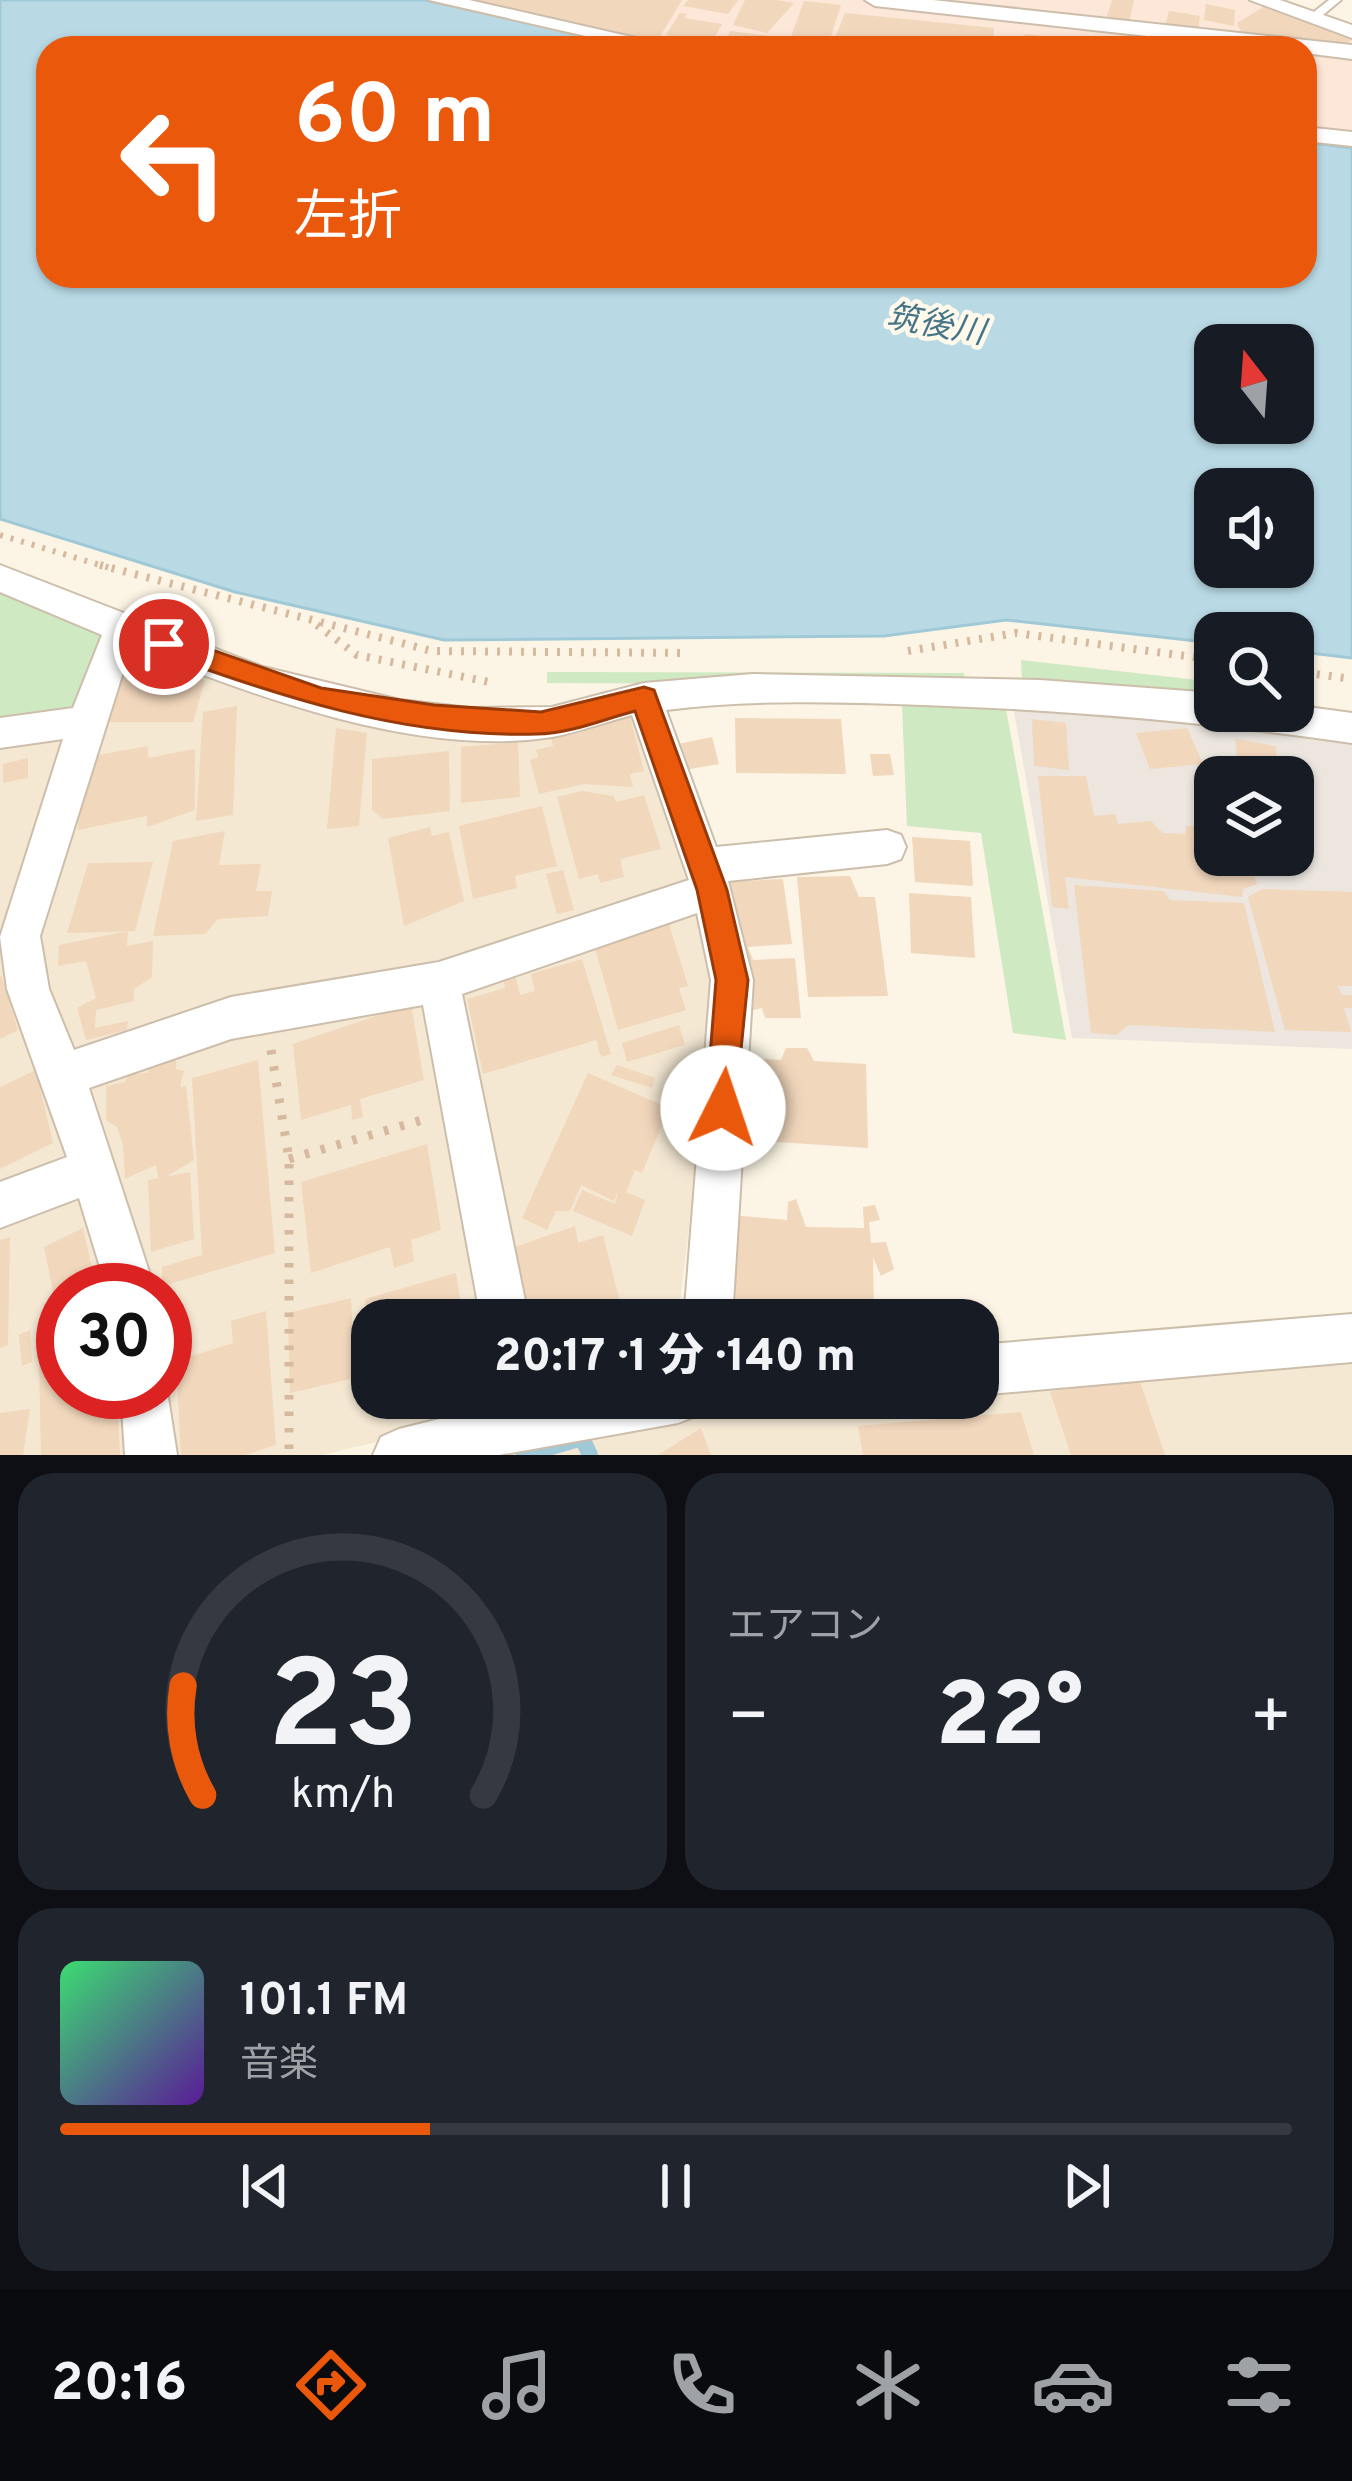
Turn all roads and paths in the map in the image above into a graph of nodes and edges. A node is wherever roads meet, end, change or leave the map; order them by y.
1 (439, 0) edge
2 (875, 0) edge
3 (1259, 0) edge
4 (1336, 0) edge
5 (930, 3) edge
6 (1314, 17) junction
7 (1352, 32) edge
8 (612, 36) edge
9 (1214, 36) edge
10 (1317, 48) edge
11 (1352, 52) edge
12 (1317, 135) edge
13 (1352, 139) edge
14 (0, 535) edge
15 (0, 578) edge
16 (311, 621) junction
17 (124, 630) junction
18 (707, 653) dead end
19 (891, 654) dead end
20 (1194, 657) edge
21 (1314, 674) edge
22 (1352, 679) edge
23 (512, 686) dead end
24 (644, 698) junction
25 (1194, 705) edge
26 (87, 721) junction
27 (1314, 723) edge
28 (1352, 728) edge
29 (0, 733) edge
30 (887, 848) dead end
31 (708, 878) junction
32 (10, 940) edge
33 (439, 982) junction
34 (265, 1012) junction
35 (63, 1075) junction
36 (464, 1108) junction
37 (289, 1159) junction
38 (92, 1171) junction
39 (0, 1205) edge
40 (122, 1263) edge
41 (501, 1299) edge
42 (709, 1299) edge
43 (1352, 1339) edge
44 (999, 1368) edge
45 (148, 1419) edge
46 (497, 1419) edge
47 (151, 1455) edge
48 (289, 1455) edge
49 (399, 1455) edge

1 - 8 street
2 - 5 street
3 - 6 street
4 - 6 lane
5 - 9 street
6 - 7 street
10 - 11 street
12 - 13 street
14 - 16 path
15 - 17 street
16 - 18 path
16 - 23 path
17 - 24 street
17 - 26 street
19 - 20 path
21 - 22 path
24 - 25 street
24 - 31 street
26 - 29 street
26 - 32 street
27 - 28 street
30 - 31 street
31 - 33 street
31 - 42 street
32 - 35 street
33 - 34 street
33 - 36 street
34 - 35 street
34 - 37 path
35 - 38 street
36 - 37 path
36 - 41 street
37 - 48 path
38 - 39 street
38 - 40 street
43 - 44 street
45 - 47 street
46 - 49 street

